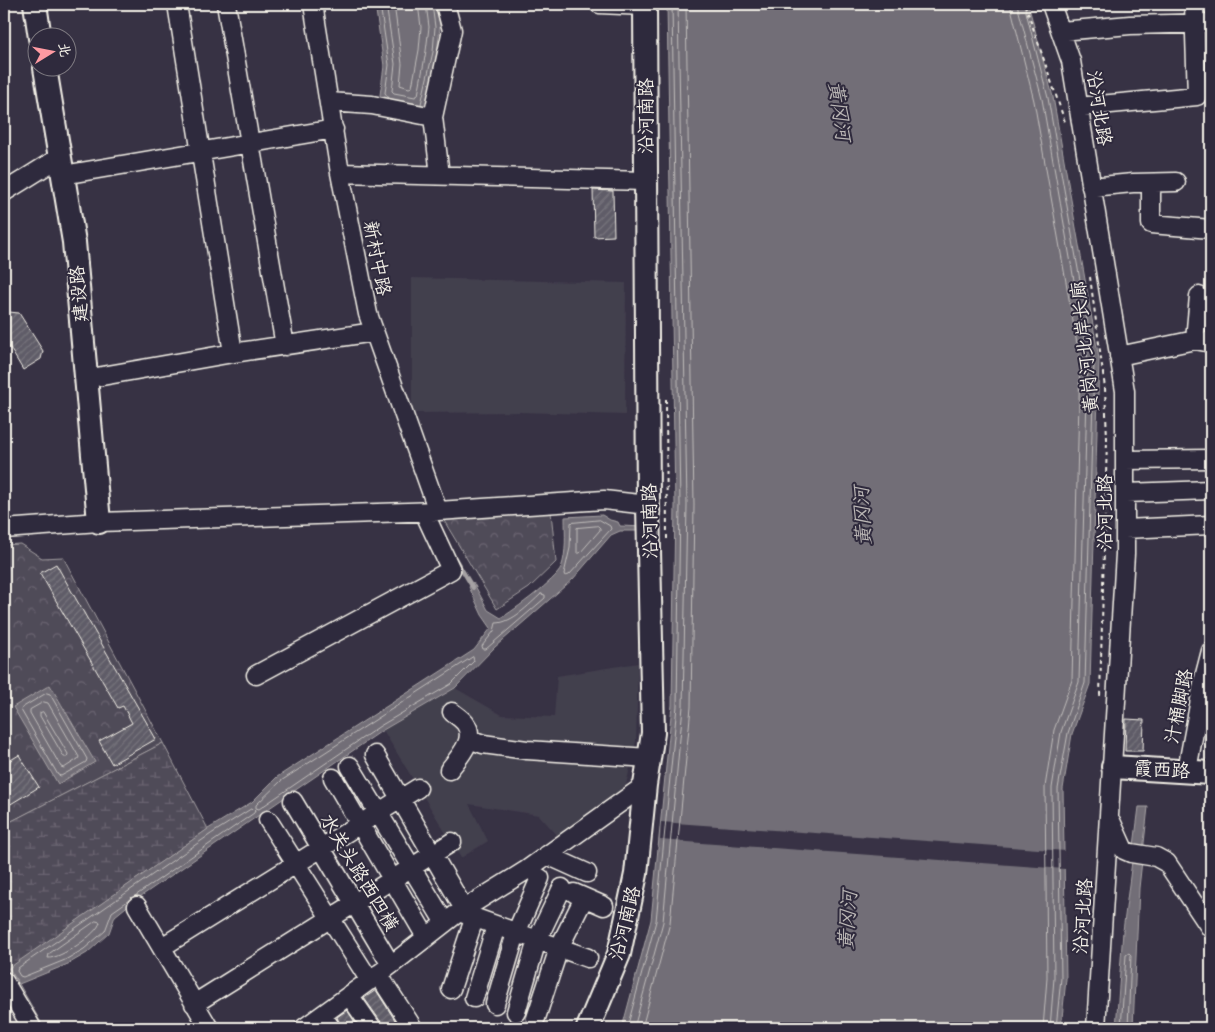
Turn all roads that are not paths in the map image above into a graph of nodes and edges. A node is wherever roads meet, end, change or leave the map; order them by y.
1 (35, 4) edge
2 (177, 4) edge
3 (226, 4) edge
4 (313, 4) edge
5 (445, 4) edge
6 (599, 4) edge
7 (1051, 4) edge
8 (1194, 4) edge
9 (645, 5) edge
10 (1203, 23) edge
11 (39, 28) edge
12 (1060, 31) junction
13 (47, 78) edge
14 (329, 102) junction
15 (1078, 106) junction
16 (433, 117) junction
17 (334, 129) junction
18 (250, 144) junction
19 (201, 151) junction
20 (61, 166) junction
21 (340, 173) junction
22 (440, 175) junction
23 (645, 181) junction
24 (1151, 182) junction
25 (1176, 182) dead end
26 (1091, 187) junction
27 (4, 192) edge
28 (1211, 229) edge
29 (1199, 296) dead end
30 (374, 332) junction
31 (1203, 342) edge
32 (285, 346) junction
33 (233, 354) junction
34 (1119, 356) junction
35 (85, 379) junction
36 (1211, 459) edge
37 (1125, 460) junction
38 (1211, 490) edge
39 (1126, 493) junction
40 (648, 505) junction
41 (431, 511) junction
42 (99, 522) junction
43 (1211, 525) edge
44 (4, 529) edge
45 (1125, 530) junction
46 (1211, 651) edge
47 (256, 675) dead end
48 (452, 712) dead end
49 (469, 739) junction
50 (374, 755) dead end
51 (649, 758) junction
52 (350, 766) dead end
53 (1113, 767) junction
54 (449, 770) dead end
55 (1187, 770) junction
56 (1211, 772) edge
57 (333, 778) dead end
58 (645, 785) junction
59 (418, 788) dead end
60 (400, 799) junction
61 (292, 801) dead end
62 (378, 814) junction
63 (268, 820) dead end
64 (1110, 820) junction
65 (360, 824) junction
66 (452, 842) dead end
67 (321, 849) junction
68 (432, 854) junction
69 (547, 855) junction
70 (296, 864) junction
71 (411, 867) junction
72 (587, 873) dead end
73 (533, 875) junction
74 (392, 879) junction
75 (562, 888) junction
76 (584, 898) junction
77 (354, 904) junction
78 (137, 906) dead end
79 (604, 906) dead end
80 (465, 913) junction
81 (330, 918) junction
82 (445, 923) junction
83 (496, 926) junction
84 (1211, 928) edge
85 (516, 933) junction
86 (426, 937) junction
87 (537, 940) junction
88 (162, 948) junction
89 (559, 948) junction
90 (588, 958) dead end
91 (380, 973) junction
92 (4, 981) edge
93 (452, 989) dead end
94 (349, 995) junction
95 (474, 998) dead end
96 (194, 1004) junction
97 (495, 1004) dead end
98 (516, 1012) dead end
99 (536, 1018) dead end
100 (327, 1022) edge
101 (32, 1028) edge
102 (209, 1028) edge
103 (304, 1028) edge
104 (372, 1028) edge
105 (413, 1028) edge
106 (588, 1028) edge
107 (1096, 1028) edge

1 - 11 main road
2 - 19 street
3 - 18 street
4 - 14 street, 新村中路
5 - 16 street
6 - 9 street
7 - 12 street, 沿河北路
8 - 10 street
9 - 23 main road, 沿河南路
10 - 12 street
10 - 15 street
12 - 15 street, 沿河北路
13 - 20 main road, 建设路
14 - 16 street
14 - 17 street, 新村中路
15 - 26 street, 沿河北路
16 - 22 street
17 - 18 street
17 - 21 street, 新村中路
18 - 19 street
18 - 32 street
19 - 20 street
19 - 33 street
20 - 27 street
20 - 35 main road, 建设路
21 - 22 street
21 - 30 street, 新村中路
22 - 23 street
23 - 40 main road, 沿河南路
24 - 25 street
24 - 26 street
24 - 28 street
26 - 34 street, 沿河北路
29 - 31 street
30 - 32 street
30 - 41 street, 新村中路
31 - 34 street
32 - 33 street
33 - 35 street
34 - 37 street, 沿河北路
35 - 42 main road, 建设路
36 - 37 street
37 - 39 street, 沿河北路
38 - 39 street
39 - 45 street, 沿河北路
40 - 41 street
40 - 51 main road, 沿河南路
41 - 42 street
41 - 47 street, 新村中路
42 - 44 street
43 - 45 street
45 - 53 street, 沿河北路
46 - 55 street, 汁桶脚路
48 - 49 street
49 - 51 street
49 - 54 street
50 - 60 street
51 - 58 main road, 沿河南路
52 - 62 street
53 - 55 main road, 霞西路
53 - 64 street, 沿河北路
55 - 56 main road, 霞西路
57 - 65 street
58 - 69 street
58 - 106 main road, 沿河南路
59 - 60 street
60 - 62 street
60 - 68 street
61 - 67 street, 水关头路西四横
62 - 65 street
62 - 71 street
63 - 70 street
64 - 84 street
64 - 107 street, 沿河北路
65 - 67 street
65 - 74 street
66 - 68 street
67 - 70 street
67 - 77 street, 水关头路西四横
68 - 71 street
68 - 80 street
69 - 72 street
69 - 73 street
70 - 81 street
70 - 88 street
71 - 74 street
71 - 82 street
73 - 75 street
73 - 80 street
73 - 85 street
74 - 77 street
74 - 86 street
75 - 76 street
75 - 87 street
76 - 79 street
76 - 89 street
77 - 81 street
77 - 91 street, 水关头路西四横
78 - 88 street
80 - 82 street
80 - 83 street
80 - 93 street
81 - 91 street
81 - 96 street
82 - 86 street
83 - 85 street
83 - 95 street
85 - 87 street
85 - 97 street
86 - 91 street
87 - 89 street
87 - 98 street
88 - 96 street
89 - 90 street
89 - 99 street
91 - 94 street
91 - 105 street
92 - 101 street
94 - 100 street
94 - 104 street
96 - 102 street
100 - 103 street

